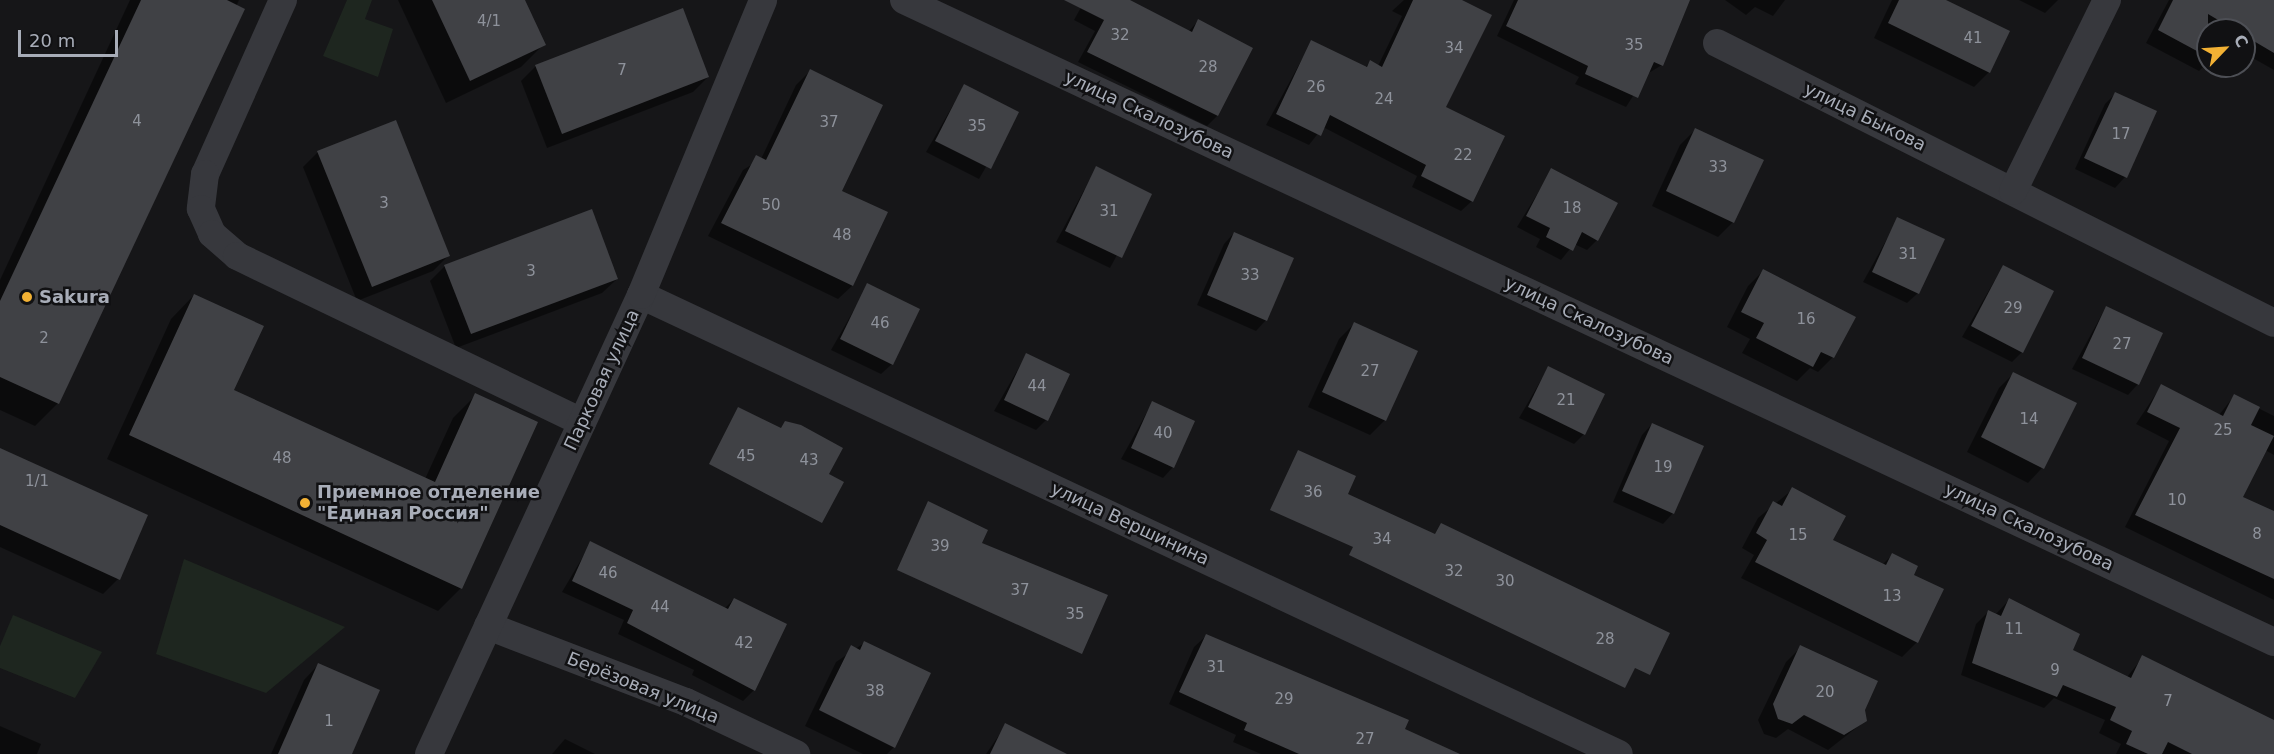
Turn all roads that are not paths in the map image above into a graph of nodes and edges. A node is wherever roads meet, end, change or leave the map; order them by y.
1 (283, 0) edge
2 (763, 0) edge
3 (904, 0) edge
4 (2107, 0) edge
5 (1717, 43) dead end
6 (2013, 191) junction
7 (641, 295) junction
8 (2274, 323) edge
9 (582, 422) junction
10 (488, 626) junction
11 (2274, 642) edge
12 (429, 754) edge
13 (796, 754) edge
14 (1619, 754) edge

1 - 9 street
2 - 7 street, Парковая улица
3 - 11 street, улица Скалозубова
4 - 6 street
5 - 6 street, улица Быкова
6 - 8 street, улица Быкова
7 - 9 street, Парковая улица
7 - 14 street, улица Вершинина
9 - 10 street, Парковая улица
10 - 12 street, Парковая улица
10 - 13 street, Берёзовая улица

